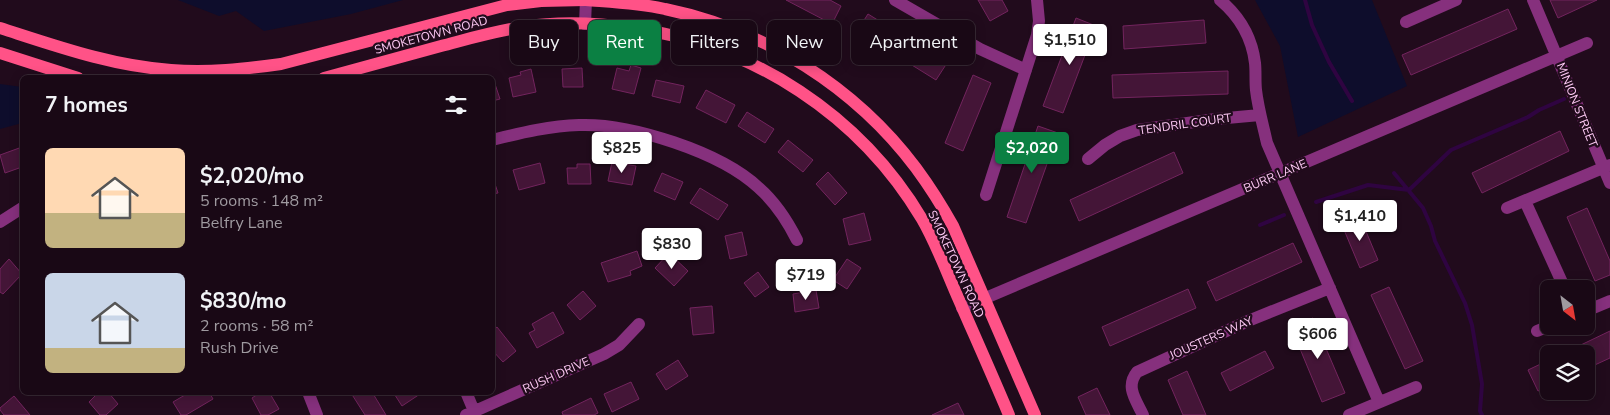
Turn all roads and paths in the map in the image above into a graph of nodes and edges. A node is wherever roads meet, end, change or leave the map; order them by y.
1 (586, 0) edge
2 (895, 0) edge
3 (1037, 0) edge
4 (1220, 0) edge
5 (1455, 0) edge
6 (1534, 0) edge
7 (1406, 22) dead end
8 (585, 24) junction
9 (0, 28) edge
10 (1587, 43) dead end
11 (0, 53) edge
12 (1557, 55) junction
13 (1026, 70) junction
14 (69, 75) edge
15 (335, 75) edge
16 (1260, 115) junction
17 (495, 139) edge
18 (1088, 159) dead end
19 (1607, 166) edge
20 (1280, 174) junction
21 (1610, 182) edge
22 (986, 195) dead end
23 (1525, 200) junction
24 (1507, 208) dead end
25 (20, 209) edge
26 (0, 222) edge
27 (797, 240) dead end
28 (1561, 280) edge
29 (1330, 288) junction
30 (985, 298) junction
31 (1610, 301) edge
32 (1595, 307) edge
33 (962, 308) junction
34 (639, 324) dead end
35 (1416, 387) dead end
36 (309, 395) edge
37 (467, 395) edge
38 (1379, 402) junction
39 (470, 413) edge
40 (317, 415) edge
41 (1009, 415) edge
42 (1035, 415) edge
43 (1143, 415) edge
44 (1349, 415) edge

1 - 8 street
1 - 9 main road, SMOKETOWN ROAD
1 - 30 main road, SMOKETOWN ROAD
2 - 13 street
3 - 13 street
4 - 16 street
5 - 7 street
6 - 12 street, MINION STREET
8 - 15 main road, SMOKETOWN ROAD
8 - 33 main road, SMOKETOWN ROAD
10 - 12 street, BURR LANE
11 - 14 main road
12 - 19 street, MINION STREET
12 - 20 street, BURR LANE
13 - 22 street
16 - 18 street, TENDRIL COURT
16 - 20 street
17 - 27 street
19 - 21 street, MINION STREET
19 - 23 street
20 - 29 street
20 - 30 street, BURR LANE
23 - 24 street
23 - 28 street
25 - 26 street
29 - 38 street
29 - 43 street, JOUSTERS WAY
30 - 33 street, BURR LANE
30 - 42 main road, SMOKETOWN ROAD
31 - 32 street
33 - 41 main road, SMOKETOWN ROAD
34 - 39 street, RUSH DRIVE
35 - 38 street
36 - 40 street
37 - 39 street
38 - 44 street

